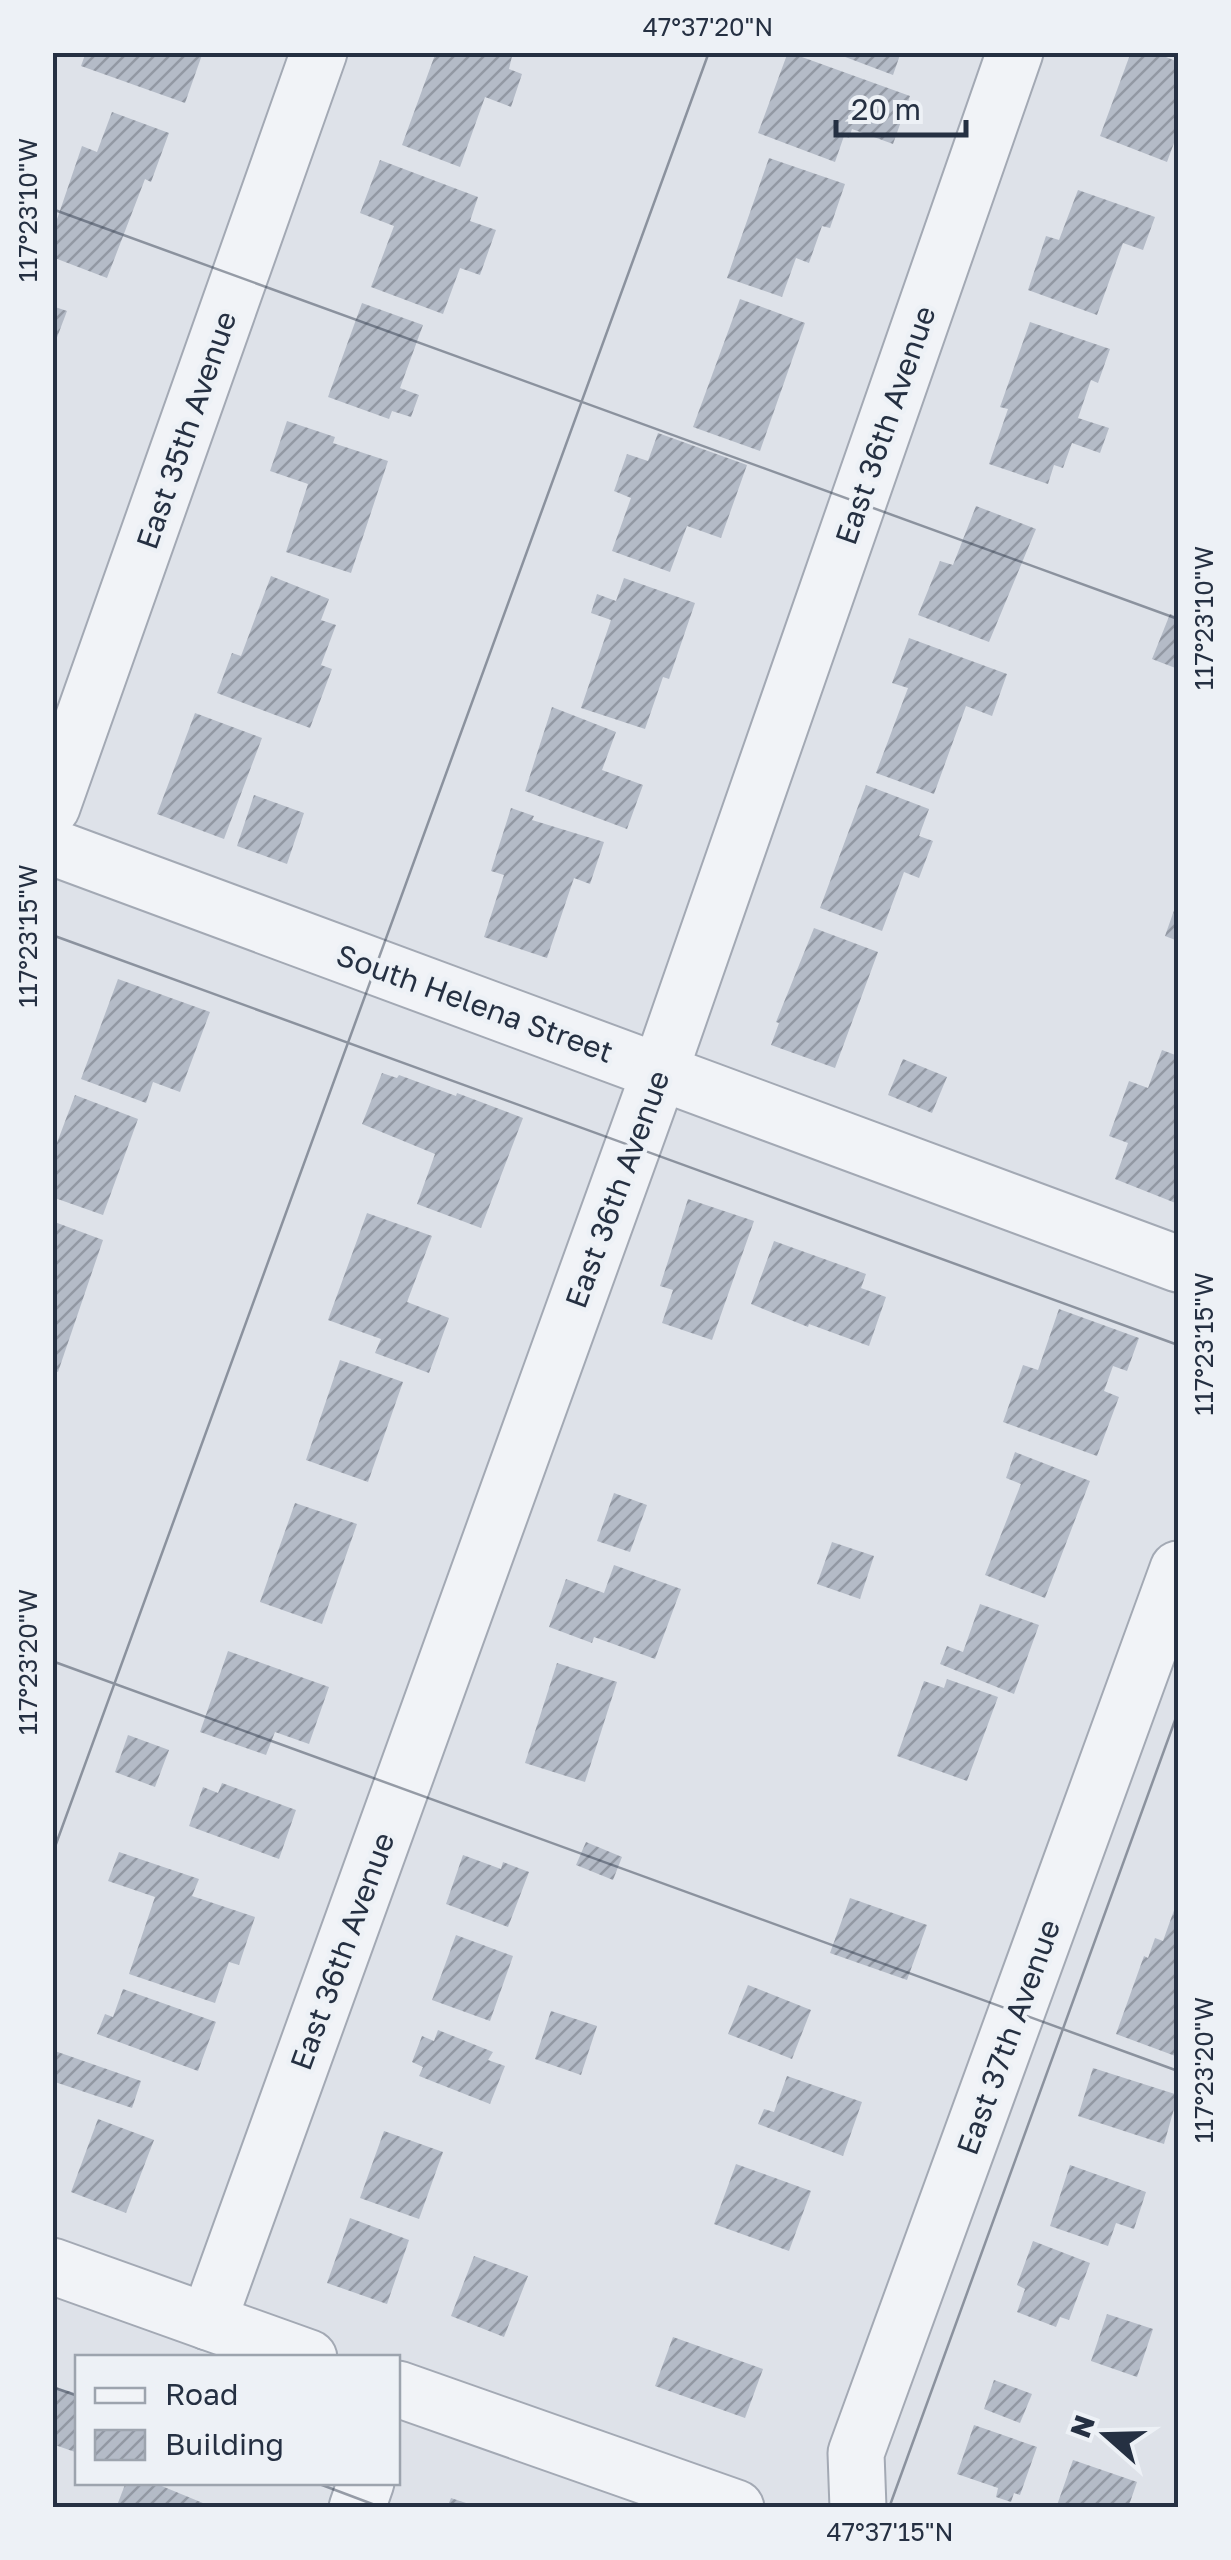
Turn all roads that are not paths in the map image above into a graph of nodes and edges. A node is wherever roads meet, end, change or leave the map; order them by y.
1 (319, 52) edge
2 (1015, 52) edge
3 (52, 808) edge
4 (52, 847) edge
5 (660, 1071) junction
6 (1178, 1264) edge
7 (1178, 1569) edge
8 (52, 2266) edge
9 (208, 2322) junction
10 (301, 2355) edge
11 (400, 2393) edge
12 (736, 2508) edge
13 (858, 2508) edge

1 - 3 street, East 35th Avenue
2 - 5 street, East 36th Avenue
4 - 5 street, South Helena Street
5 - 6 street, South Helena Street
5 - 9 street, East 36th Avenue
7 - 13 street, East 37th Avenue
8 - 9 street
9 - 10 street
11 - 12 street

